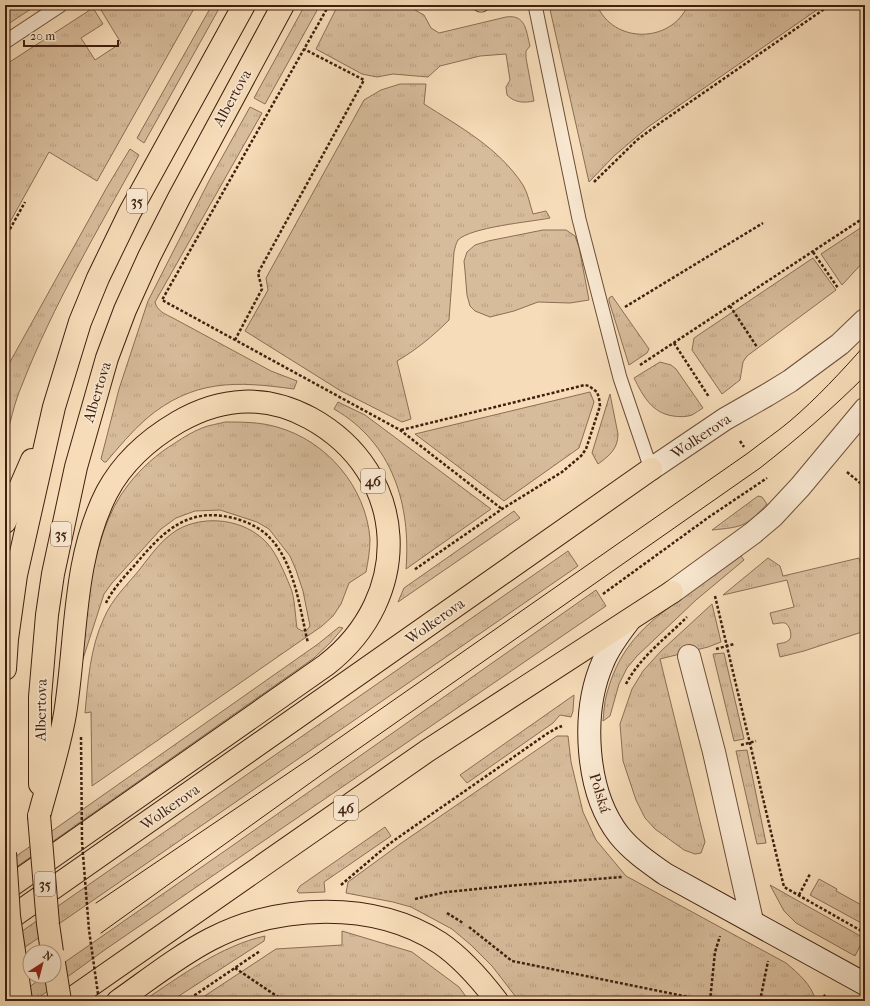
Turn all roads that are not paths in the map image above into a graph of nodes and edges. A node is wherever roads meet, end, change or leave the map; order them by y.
1 (61, 5) edge
2 (244, 5) edge
3 (283, 5) edge
4 (535, 5) edge
5 (5, 42) edge
6 (865, 320) edge
7 (54, 407) junction
8 (865, 409) edge
9 (652, 469) junction
10 (5, 522) edge
11 (672, 592) joint
12 (629, 621) junction
13 (689, 656) dead end
14 (5, 669) edge
15 (49, 760) junction
16 (39, 816) joint
17 (5, 853) edge
18 (5, 890) edge
19 (752, 921) junction
20 (5, 922) edge
21 (51, 944) edge
22 (57, 984) edge
23 (865, 984) edge
24 (21, 1001) edge
25 (60, 1001) edge
26 (68, 1001) edge
27 (118, 1001) edge
28 (497, 1001) edge

1 - 5 lane
2 - 7 main road, 35
3 - 15 main road, Albertova / 35
4 - 9 lane
6 - 9 street, Wolkerova
7 - 10 main road
7 - 14 main road, 35
8 - 11 street
9 - 20 main road, Wolkerova
11 - 12 main road, 46
12 - 19 street, Polská
12 - 26 main road, 46
13 - 19 street
15 - 16 main road, 46
15 - 18 main road, 46
16 - 21 main road, 35, bridge
17 - 24 main road, bridge
19 - 23 street, Polská
22 - 25 main road, bridge
27 - 28 main road

